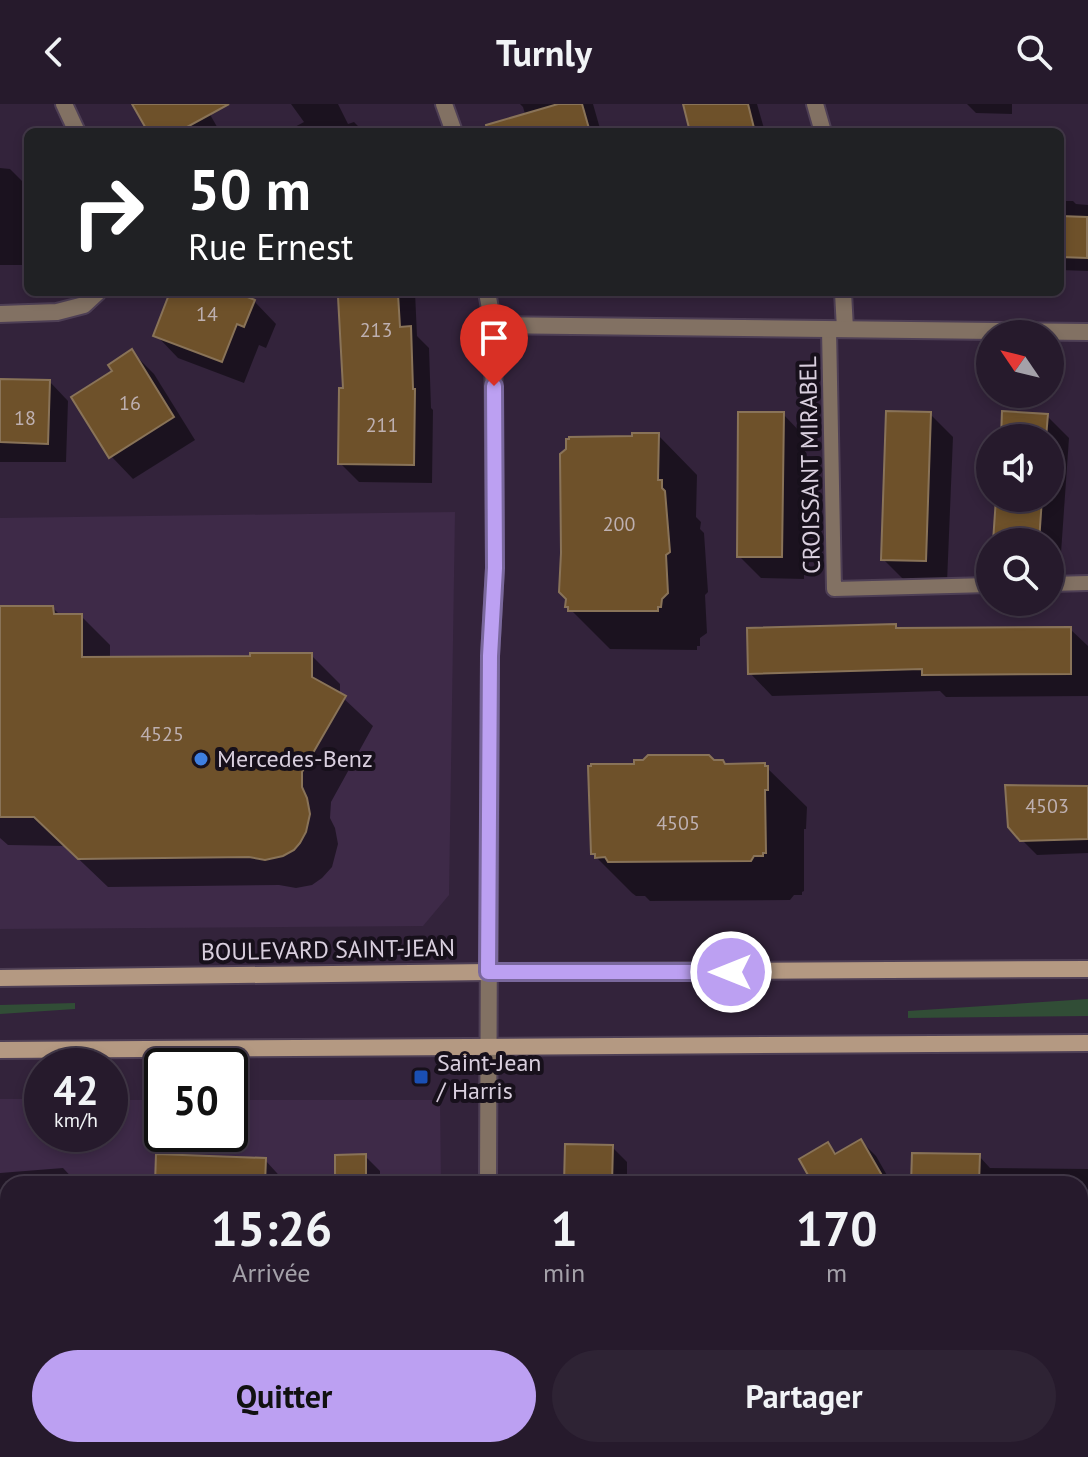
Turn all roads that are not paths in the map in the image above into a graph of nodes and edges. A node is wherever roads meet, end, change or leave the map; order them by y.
1 (64, 104) edge
2 (444, 104) edge
3 (815, 104) edge
4 (75, 128) edge
5 (453, 128) edge
6 (822, 128) edge
7 (94, 296) edge
8 (488, 296) edge
9 (842, 296) edge
10 (0, 314) edge
11 (493, 325) junction
12 (837, 329) junction
13 (1088, 332) edge
14 (1088, 583) edge
15 (1064, 584) edge
16 (976, 585) edge
17 (1088, 969) edge
18 (488, 972) junction
19 (0, 978) edge
20 (1088, 1043) edge
21 (488, 1048) junction
22 (0, 1050) edge
23 (488, 1176) edge

1 - 4 street
2 - 5 street
3 - 6 street
7 - 10 street
8 - 11 street
9 - 12 street
11 - 12 street
11 - 18 street
12 - 13 street
12 - 16 lane, CROISSANT MIRABEL
14 - 15 lane
17 - 18 main road, BOULEVARD SAINT-JEAN
18 - 19 main road, BOULEVARD SAINT-JEAN
18 - 21 street
20 - 21 main road
21 - 22 main road
21 - 23 street

